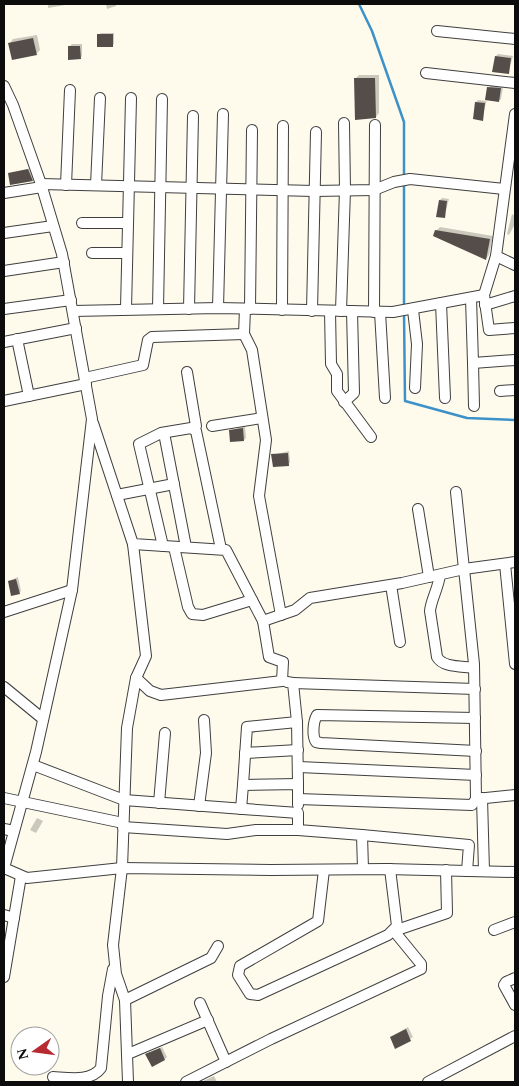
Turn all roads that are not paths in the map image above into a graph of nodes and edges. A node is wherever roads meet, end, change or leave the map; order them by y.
1 (438, 31) dead end
2 (515, 39) edge
3 (426, 73) dead end
4 (515, 83) edge
5 (4, 86) edge
6 (70, 90) dead end
7 (100, 98) dead end
8 (131, 98) dead end
9 (162, 99) dead end
10 (222, 114) dead end
11 (515, 114) edge
12 (192, 116) dead end
13 (344, 122) dead end
14 (375, 125) dead end
15 (283, 126) dead end
16 (514, 128) edge
17 (252, 130) dead end
18 (316, 132) dead end
19 (511, 168) edge
20 (66, 185) junction
21 (96, 185) junction
22 (41, 186) junction
23 (128, 187) junction
24 (158, 188) junction
25 (191, 189) junction
26 (220, 190) junction
27 (252, 190) junction
28 (283, 190) junction
29 (345, 190) junction
30 (374, 190) junction
31 (504, 190) junction
32 (314, 191) junction
33 (4, 193) edge
34 (82, 223) dead end
35 (127, 223) junction
36 (53, 226) junction
37 (4, 233) edge
38 (92, 253) dead end
39 (127, 253) junction
40 (496, 256) junction
41 (64, 262) junction
42 (515, 265) edge
43 (4, 271) edge
44 (515, 296) edge
45 (471, 298) junction
46 (70, 300) junction
47 (484, 300) junction
48 (441, 304) junction
49 (218, 308) junction
50 (4, 309) edge
51 (126, 309) junction
52 (158, 309) junction
53 (189, 309) junction
54 (247, 309) junction
55 (282, 310) junction
56 (410, 310) junction
57 (72, 311) junction
58 (312, 311) junction
59 (330, 311) junction
60 (341, 311) junction
61 (352, 311) junction
62 (377, 312) junction
63 (76, 328) junction
64 (515, 328) edge
65 (244, 334) junction
66 (17, 339) junction
67 (4, 342) edge
68 (515, 360) edge
69 (472, 363) junction
70 (187, 372) dead end
71 (85, 381) junction
72 (415, 388) dead end
73 (515, 390) edge
74 (500, 391) dead end
75 (29, 396) junction
76 (385, 398) dead end
77 (445, 398) dead end
78 (4, 401) edge
79 (344, 402) junction
80 (474, 406) dead end
81 (262, 418) junction
82 (92, 420) junction
83 (212, 426) dead end
84 (194, 429) junction
85 (164, 433) junction
86 (371, 437) dead end
87 (174, 484) junction
88 (149, 489) junction
89 (456, 492) dead end
90 (117, 495) junction
91 (418, 510) dead end
92 (133, 544) junction
93 (163, 546) junction
94 (174, 546) junction
95 (186, 547) junction
96 (221, 549) junction
97 (510, 563) edge
98 (464, 569) junction
99 (440, 575) junction
100 (429, 577) junction
101 (391, 585) junction
102 (72, 590) junction
103 (252, 600) junction
104 (4, 612) edge
105 (282, 615) junction
106 (263, 621) junction
107 (400, 642) dead end
108 (515, 664) edge
109 (474, 668) junction
110 (136, 678) junction
111 (288, 682) junction
112 (4, 687) edge
113 (475, 688) junction
114 (475, 718) junction
115 (43, 720) junction
116 (204, 720) dead end
117 (297, 722) junction
118 (165, 733) dead end
119 (298, 750) junction
120 (476, 751) junction
121 (245, 753) junction
122 (33, 764) junction
123 (299, 767) junction
124 (476, 775) junction
125 (298, 784) junction
126 (244, 785) junction
127 (515, 795) edge
128 (4, 798) edge
129 (479, 798) junction
130 (298, 799) junction
131 (124, 800) junction
132 (22, 802) junction
133 (159, 803) junction
134 (199, 806) junction
135 (241, 809) junction
136 (298, 813) junction
137 (123, 825) junction
138 (9, 830) edge
139 (298, 830) junction
140 (362, 835) junction
141 (4, 868) edge
142 (122, 868) junction
143 (363, 869) junction
144 (390, 869) junction
145 (324, 870) junction
146 (446, 870) junction
147 (467, 871) junction
148 (484, 871) junction
149 (515, 872) edge
150 (21, 876) junction
151 (9, 916) edge
152 (515, 922) edge
153 (394, 930) junction
154 (494, 930) dead end
155 (7, 941) edge
156 (218, 946) dead end
157 (114, 964) junction
158 (4, 977) edge
159 (515, 978) edge
160 (125, 1000) junction
161 (200, 1003) dead end
162 (515, 1005) edge
163 (208, 1020) junction
164 (515, 1036) edge
165 (128, 1054) junction
166 (226, 1062) junction
167 (53, 1076) dead end
168 (128, 1082) edge
169 (186, 1082) edge
170 (428, 1082) edge

1 - 2 street
3 - 4 street
5 - 22 street
6 - 20 street
7 - 21 street
8 - 23 street
9 - 24 street
10 - 26 street
11 - 16 street
12 - 25 street
13 - 29 street
14 - 30 street
15 - 28 street
16 - 19 street
17 - 27 street
18 - 32 street
19 - 31 street
20 - 21 street
20 - 22 street
21 - 23 street
22 - 33 street
22 - 36 street
23 - 24 street
23 - 35 street
24 - 25 street
24 - 52 street
25 - 26 street
25 - 53 street
26 - 27 street
26 - 49 street
27 - 28 street
27 - 54 street
28 - 32 street
28 - 55 street
29 - 30 street
29 - 32 street
29 - 60 street
30 - 31 street
30 - 62 street
31 - 40 street
32 - 58 street
34 - 35 street
35 - 39 street
36 - 37 street
36 - 41 street
38 - 39 street
39 - 51 street
40 - 42 street
40 - 47 street
41 - 43 street
41 - 46 street
44 - 47 street
45 - 47 street
45 - 48 street
45 - 69 street
46 - 50 street
46 - 57 street
47 - 64 street
48 - 56 street
48 - 77 street
49 - 53 street
49 - 54 street
51 - 52 street
51 - 57 street
52 - 53 street
54 - 55 street
54 - 65 street
55 - 58 street
56 - 62 street
56 - 72 street
57 - 63 street
58 - 59 street
59 - 60 street
59 - 79 street
60 - 61 street
61 - 62 street
61 - 79 street
62 - 76 street
63 - 66 street
63 - 71 street
65 - 71 street
65 - 81 street
66 - 67 street
66 - 75 street
68 - 69 street
69 - 80 street
70 - 84 street
71 - 75 street
71 - 82 street
73 - 74 street
75 - 78 street
79 - 86 street
81 - 83 street
81 - 105 street
82 - 90 street
82 - 102 street
84 - 85 street
84 - 96 street
85 - 87 street
85 - 88 street
87 - 88 street
87 - 95 street
88 - 90 street
88 - 93 street
89 - 98 street
90 - 92 street
91 - 100 street
92 - 93 street
92 - 110 street
93 - 94 street
94 - 95 street
94 - 103 street
95 - 96 street
96 - 103 street
97 - 98 street
97 - 108 street
98 - 99 street
98 - 109 street
99 - 100 street
99 - 109 street
100 - 101 street
101 - 105 street
101 - 107 street
102 - 104 street
102 - 115 street
103 - 106 street
105 - 106 street
106 - 111 street
109 - 113 street
110 - 111 street
110 - 131 street
111 - 113 street
111 - 117 street
112 - 115 street
113 - 114 street
114 - 120 street
114 - 120 street
115 - 122 street
116 - 134 street
117 - 119 street
117 - 121 street
118 - 133 street
119 - 121 street
119 - 123 street
120 - 124 street
121 - 126 street
122 - 131 street
122 - 132 street
123 - 124 street
123 - 125 street
124 - 129 street
125 - 126 street
125 - 130 street
126 - 135 street
127 - 129 street
128 - 132 street
129 - 130 street
129 - 148 street
130 - 136 street
131 - 133 street
131 - 137 street
132 - 137 street
132 - 138 street
133 - 134 street
134 - 135 street
135 - 136 street
136 - 139 street
137 - 139 street
137 - 142 street
138 - 141 street
139 - 140 street
140 - 143 street
140 - 147 street
141 - 150 street
142 - 145 street
142 - 150 street
142 - 157 street
143 - 144 street
143 - 145 street
144 - 146 street
144 - 153 street
145 - 153 street
146 - 147 street
146 - 153 street
147 - 148 street
148 - 149 street
150 - 151 street
151 - 155 street
152 - 154 street
153 - 166 street
155 - 158 street
156 - 160 street
157 - 160 street
157 - 167 street
159 - 162 street
160 - 165 street
161 - 163 street
163 - 165 street
163 - 166 street
164 - 170 street
165 - 168 street
166 - 169 street

